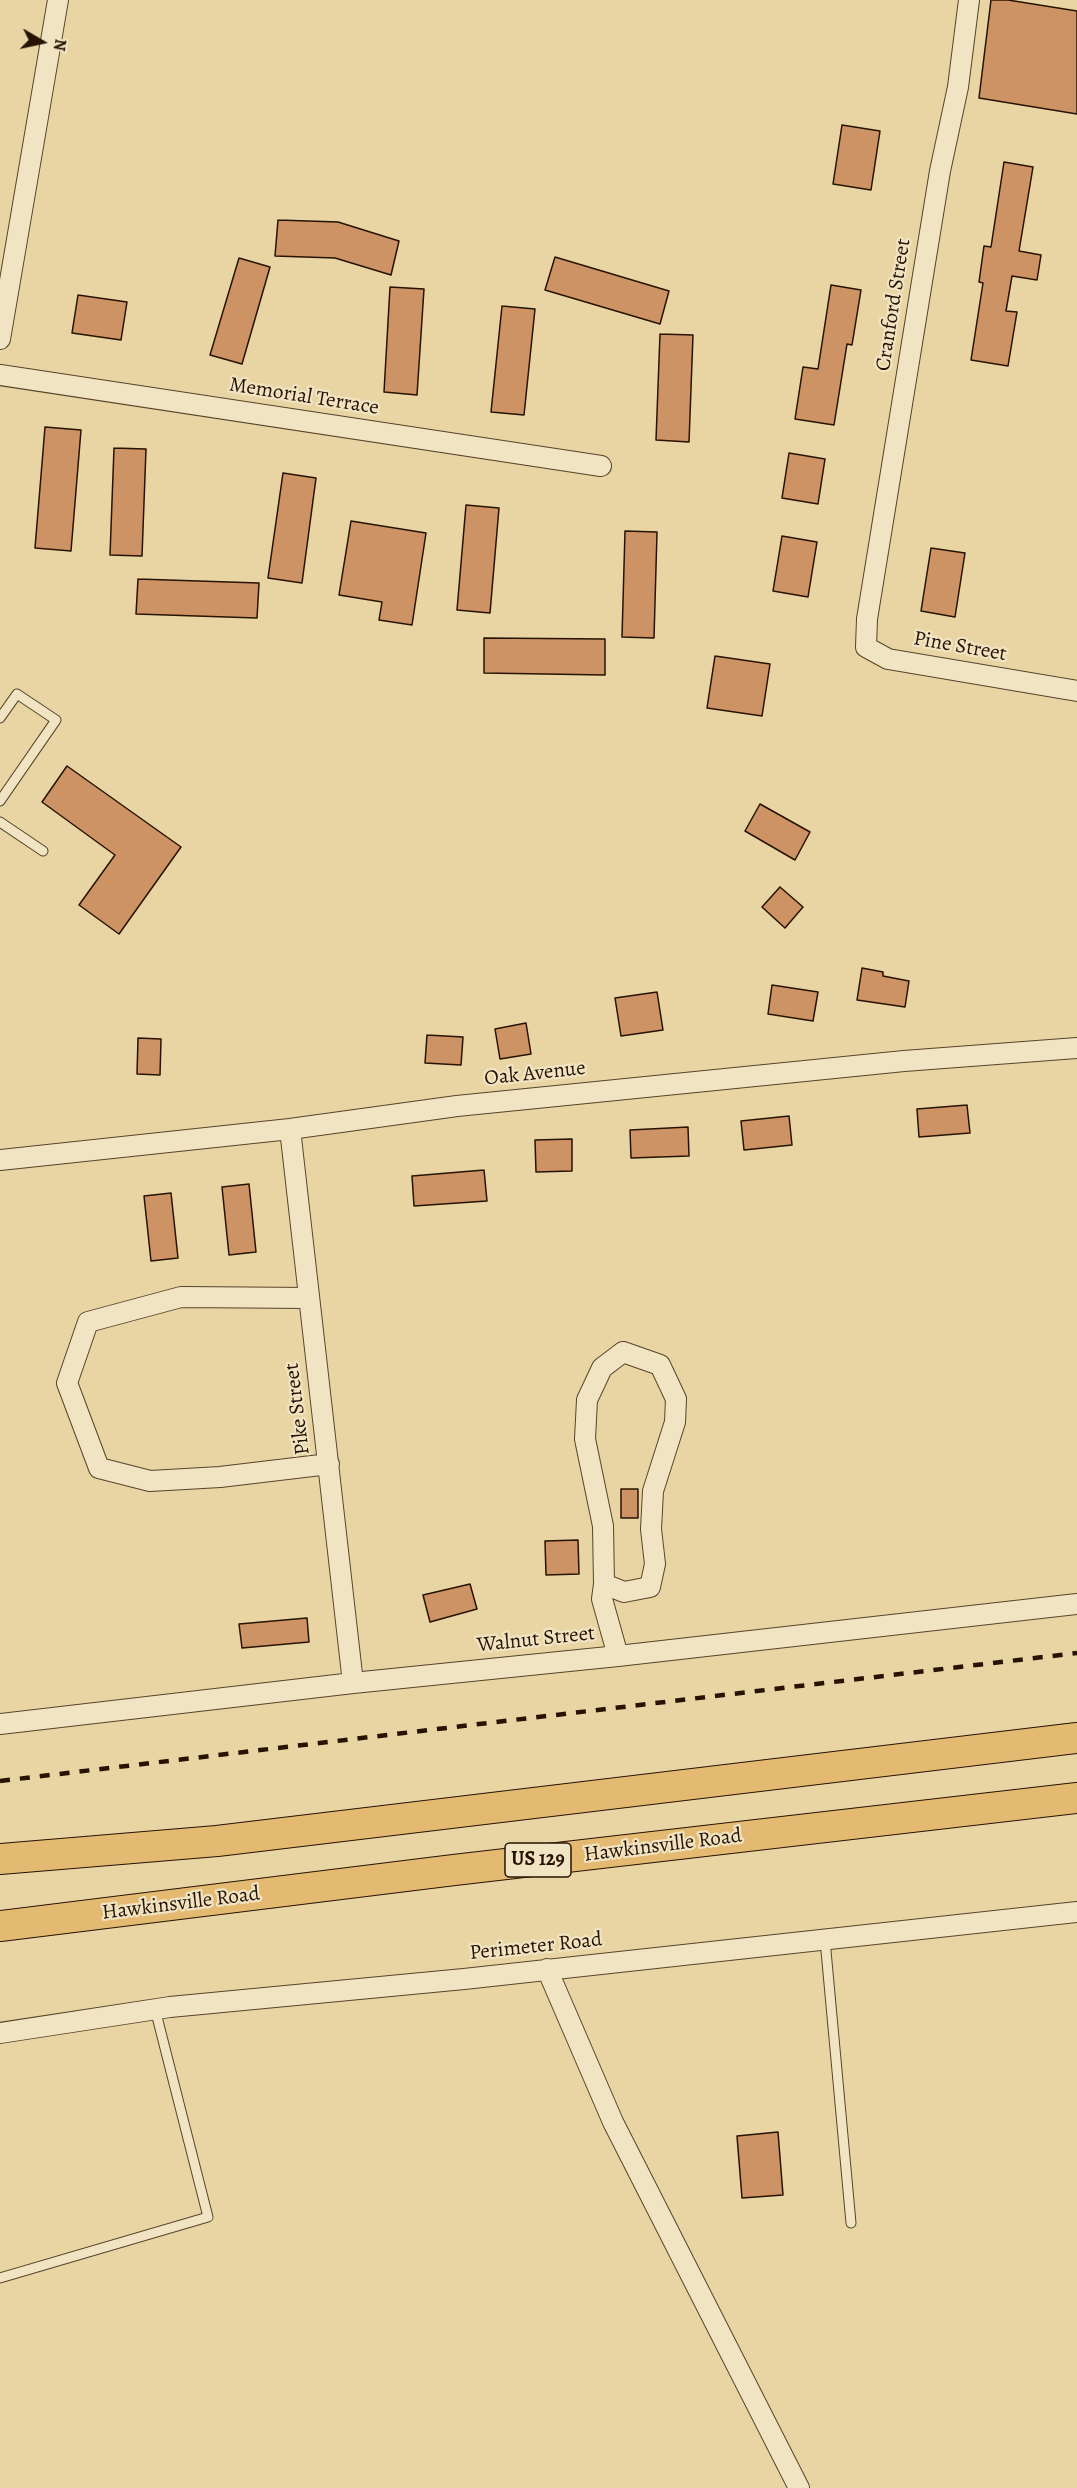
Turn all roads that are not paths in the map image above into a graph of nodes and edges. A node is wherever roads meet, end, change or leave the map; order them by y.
1 (58, 0) edge
2 (969, 0) edge
3 (0, 339) edge
4 (0, 375) edge
5 (602, 465) dead end
6 (867, 619) joint
7 (1077, 692) edge
8 (0, 718) edge
9 (0, 801) edge
10 (0, 822) edge
11 (43, 851) dead end
12 (1077, 1048) edge
13 (290, 1129) junction
14 (0, 1160) edge
15 (309, 1298) junction
16 (329, 1464) junction
17 (604, 1584) junction
18 (1077, 1604) edge
19 (618, 1656) junction
20 (353, 1683) junction
21 (0, 1724) edge
22 (1077, 1738) edge
23 (1077, 1798) edge
24 (0, 1859) edge
25 (1077, 1912) edge
26 (0, 1926) edge
27 (825, 1940) junction
28 (547, 1969) junction
29 (155, 2009) junction
30 (0, 2033) edge
31 (851, 2223) dead end
32 (0, 2278) edge
33 (799, 2488) edge

1 - 3 street
2 - 6 street, Cranford Street
4 - 5 street, Memorial Terrace
6 - 7 street, Pine Street
8 - 9 lane
10 - 11 lane
12 - 13 street, Oak Avenue
13 - 14 street, Oak Avenue
13 - 15 street, Pike Street
15 - 16 street, Pike Street
15 - 16 street
16 - 20 street, Pike Street
17 - 17 street
17 - 19 street
18 - 19 street, Walnut Street
19 - 20 street, Walnut Street
20 - 21 street, Walnut Street
22 - 24 main road
23 - 26 main road, Hawkinsville Road / US 129
25 - 27 street, Perimeter Road
27 - 28 street, Perimeter Road
27 - 31 lane
28 - 29 street, Perimeter Road
28 - 33 street
29 - 30 street, Perimeter Road
29 - 32 lane

